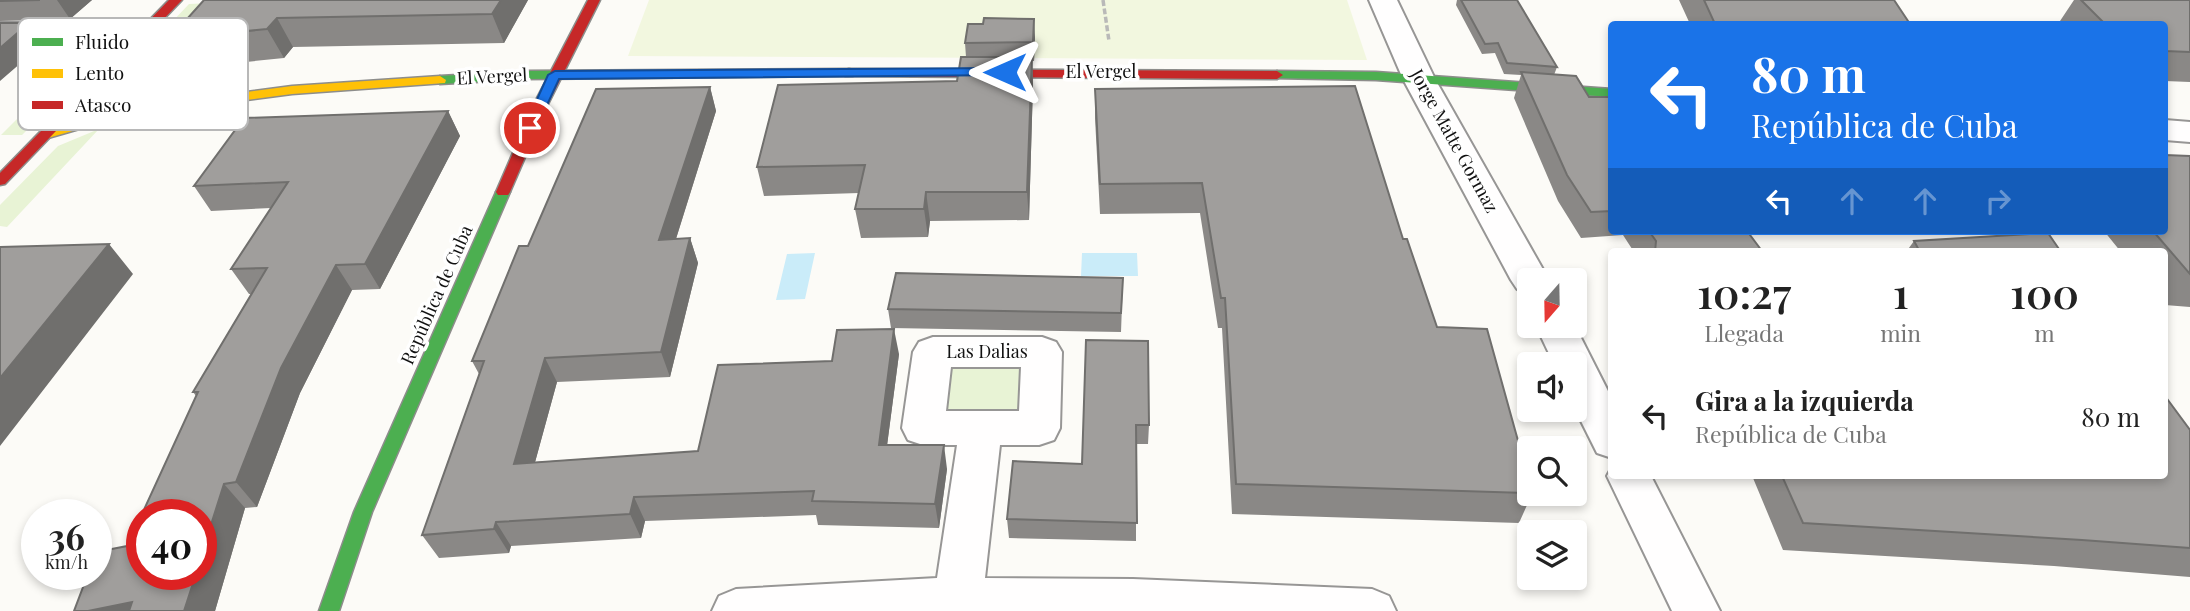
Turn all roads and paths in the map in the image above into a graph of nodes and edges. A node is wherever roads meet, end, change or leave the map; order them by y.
1 (176, 0) edge
2 (594, 0) edge
3 (1103, 0) edge
4 (1383, 0) edge
5 (158, 18) edge
6 (0, 32) edge
7 (18, 32) edge
8 (1109, 46) dead end
9 (555, 75) junction
10 (1419, 79) junction
11 (1608, 93) edge
12 (248, 96) edge
13 (52, 130) edge
14 (62, 130) edge
15 (2168, 131) edge
16 (2190, 132) edge
17 (48, 134) junction
18 (0, 181) edge
19 (1523, 268) edge
20 (1587, 391) edge
21 (981, 428) dead end
22 (1608, 433) edge
23 (1630, 479) edge
24 (958, 600) junction
25 (329, 611) edge
26 (736, 611) edge
27 (1371, 611) edge
28 (1696, 611) edge

1 - 5 street
2 - 9 street, República de Cuba
3 - 8 path
4 - 10 street, Jorge Matte Gormaz
6 - 7 street
9 - 10 street, El Vergel
9 - 12 street, El Vergel
9 - 25 street, República de Cuba
10 - 11 street, El Vergel
10 - 19 street, Jorge Matte Gormaz
13 - 17 street
14 - 17 street, El Vergel
15 - 16 street
17 - 18 street
20 - 22 street
21 - 24 street
23 - 28 street
24 - 26 street
24 - 27 street

